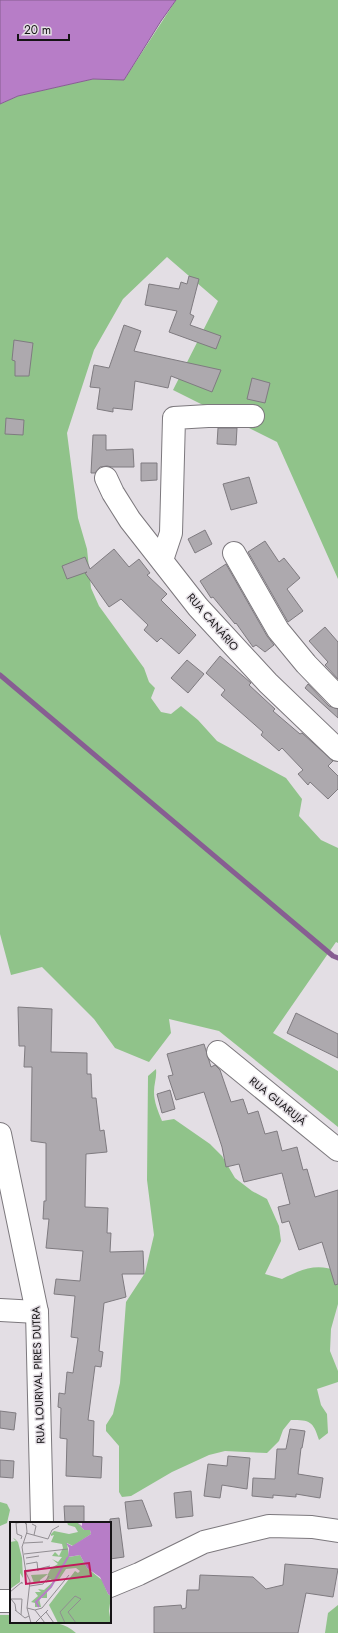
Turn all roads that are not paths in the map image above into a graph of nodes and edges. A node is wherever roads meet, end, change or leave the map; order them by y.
1 (253, 416) dead end
2 (106, 478) dead end
3 (234, 553) dead end
4 (162, 560) junction
5 (338, 697) edge
6 (338, 750) edge
7 (218, 1052) dead end
8 (0, 1134) edge
9 (338, 1150) edge
10 (0, 1310) edge
11 (38, 1312) junction
12 (42, 1522) edge
13 (338, 1530) edge
14 (111, 1586) edge

1 - 4 street
2 - 4 street, RUA CANÁRIO
3 - 5 street
4 - 6 street, RUA CANÁRIO
7 - 9 street, RUA GUARUJÁ
8 - 11 street, RUA LOURIVAL PIRES DUTRA
10 - 11 street
11 - 12 street, RUA LOURIVAL PIRES DUTRA
13 - 14 street

